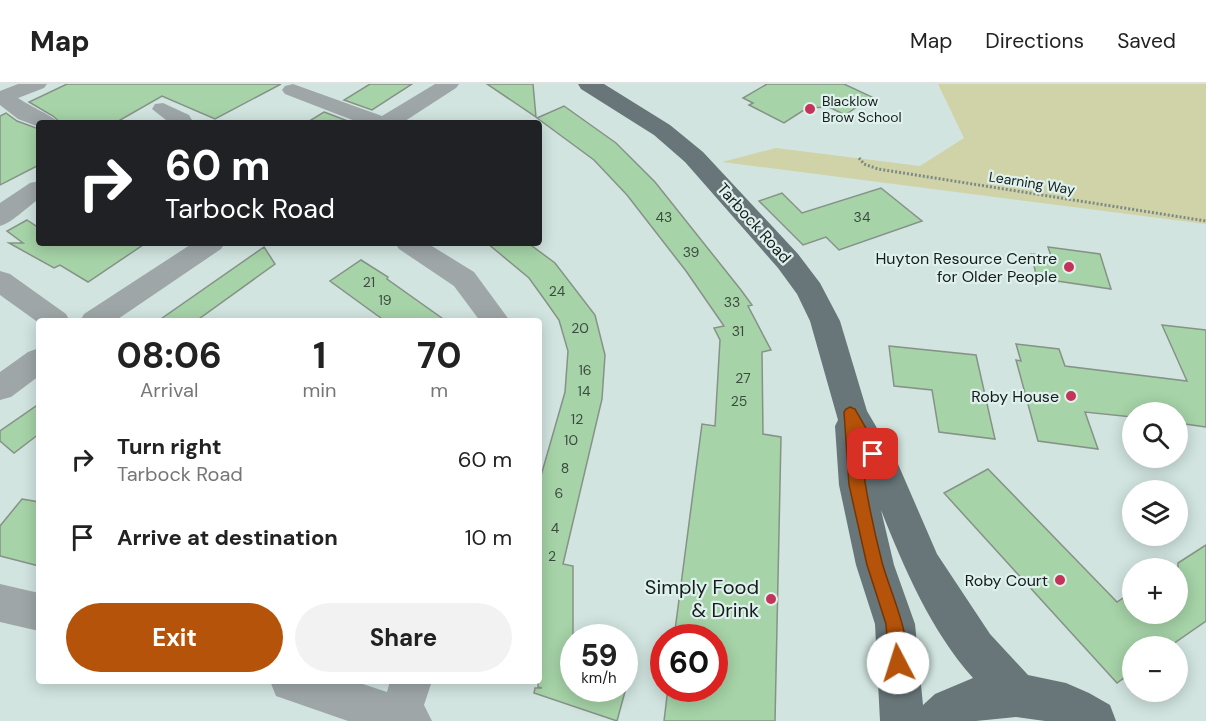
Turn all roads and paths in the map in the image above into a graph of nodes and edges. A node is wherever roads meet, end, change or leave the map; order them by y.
1 (37, 84) edge
2 (448, 84) edge
3 (589, 84) edge
4 (292, 90) dead end
5 (2, 98) edge
6 (41, 120) edge
7 (372, 120) edge
8 (392, 120) edge
9 (859, 158) dead end
10 (36, 190) edge
11 (0, 218) edge
12 (1206, 221) edge
13 (207, 246) edge
14 (413, 246) edge
15 (0, 281) edge
16 (52, 318) edge
17 (99, 318) edge
18 (494, 318) edge
19 (36, 362) edge
20 (0, 388) edge
21 (850, 412) junction
22 (0, 603) edge
23 (36, 611) edge
24 (305, 684) edge
25 (1017, 694) junction
26 (407, 706) edge
27 (902, 721) edge
28 (938, 721) edge
29 (1095, 721) edge

1 - 5 street
2 - 8 street
3 - 21 main road, Tarbock Road
4 - 7 street
5 - 6 street
9 - 12 path, Learning Way
10 - 11 street
13 - 17 street
14 - 18 street
15 - 16 street
19 - 20 street
21 - 25 main road, Tarbock Road
21 - 27 main road, Tarbock Road
22 - 23 street
24 - 26 street
25 - 28 main road
25 - 29 main road

